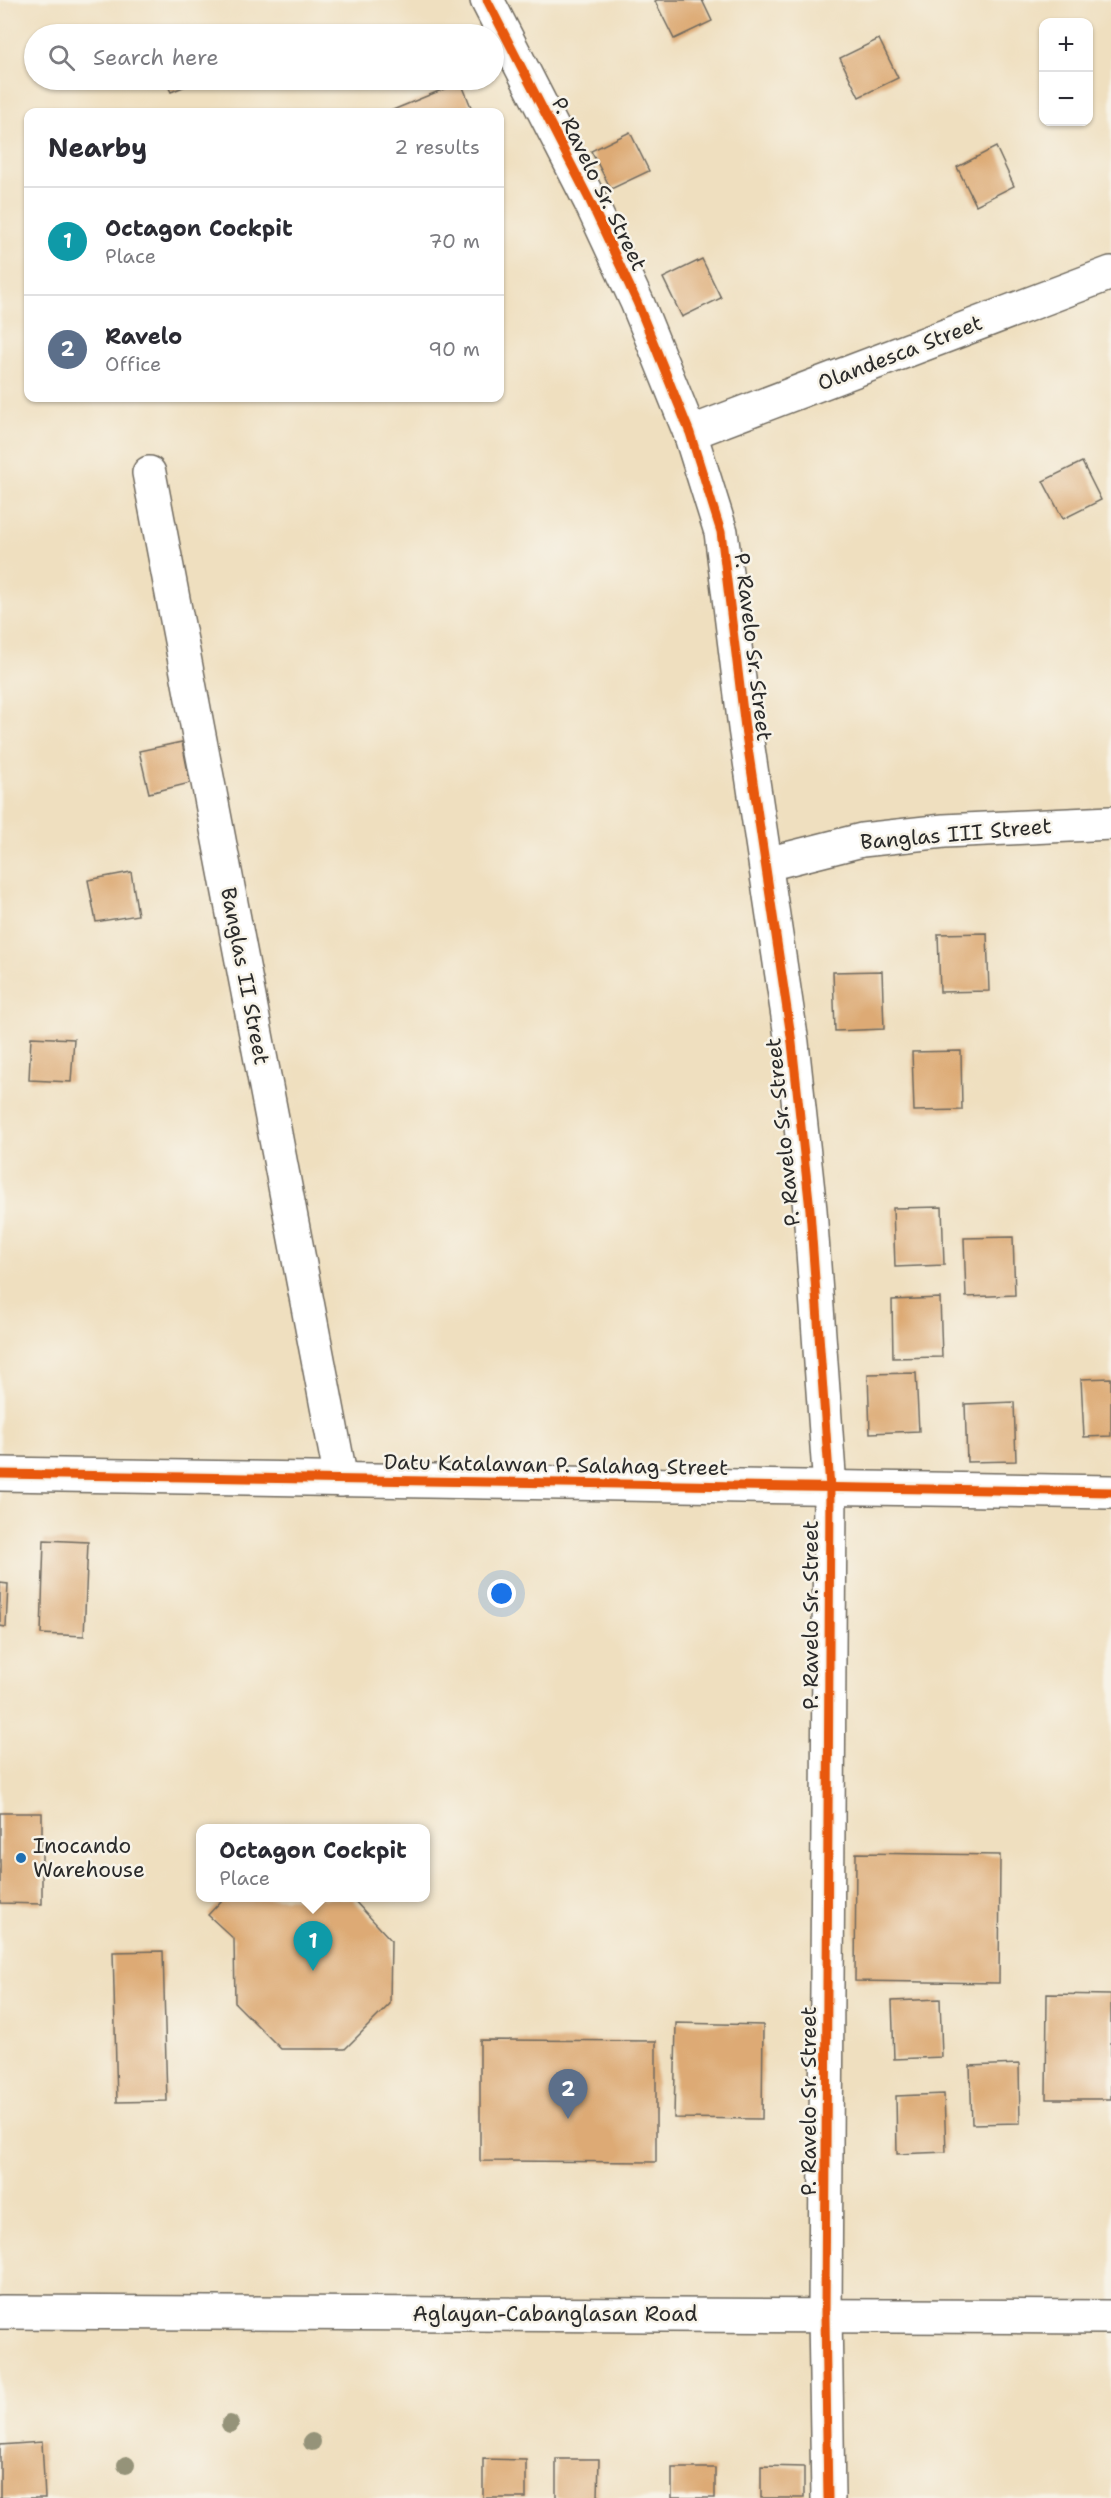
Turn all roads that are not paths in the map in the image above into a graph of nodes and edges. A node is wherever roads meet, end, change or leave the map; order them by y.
1 (487, 0) edge
2 (499, 24) edge
3 (504, 33) edge
4 (1111, 273) edge
5 (690, 433) junction
6 (149, 473) dead end
7 (1111, 823) edge
8 (767, 864) junction
9 (0, 1474) edge
10 (341, 1480) junction
11 (830, 1488) junction
12 (1111, 1492) edge
13 (0, 2312) edge
14 (825, 2315) junction
15 (1111, 2317) edge
16 (828, 2498) edge

1 - 2 street, P. Ravelo Sr. Street
3 - 5 street, P. Ravelo Sr. Street
4 - 5 street, Olandesca Street
5 - 8 street, P. Ravelo Sr. Street
6 - 10 street, Banglas II Street
7 - 8 street, Banglas III Street
8 - 11 street, P. Ravelo Sr. Street
9 - 10 street, Datu Katalawan P. Salahag Street
10 - 11 street, Datu Katalawan P. Salahag Street
11 - 12 street, Datu Katalawan P. Salahag Street
11 - 14 street, P. Ravelo Sr. Street
13 - 14 street, Aglayan-Cabanglasan Road
14 - 15 street, Aglayan-Cabanglasan Road
14 - 16 street, P. Ravelo Sr. Street

